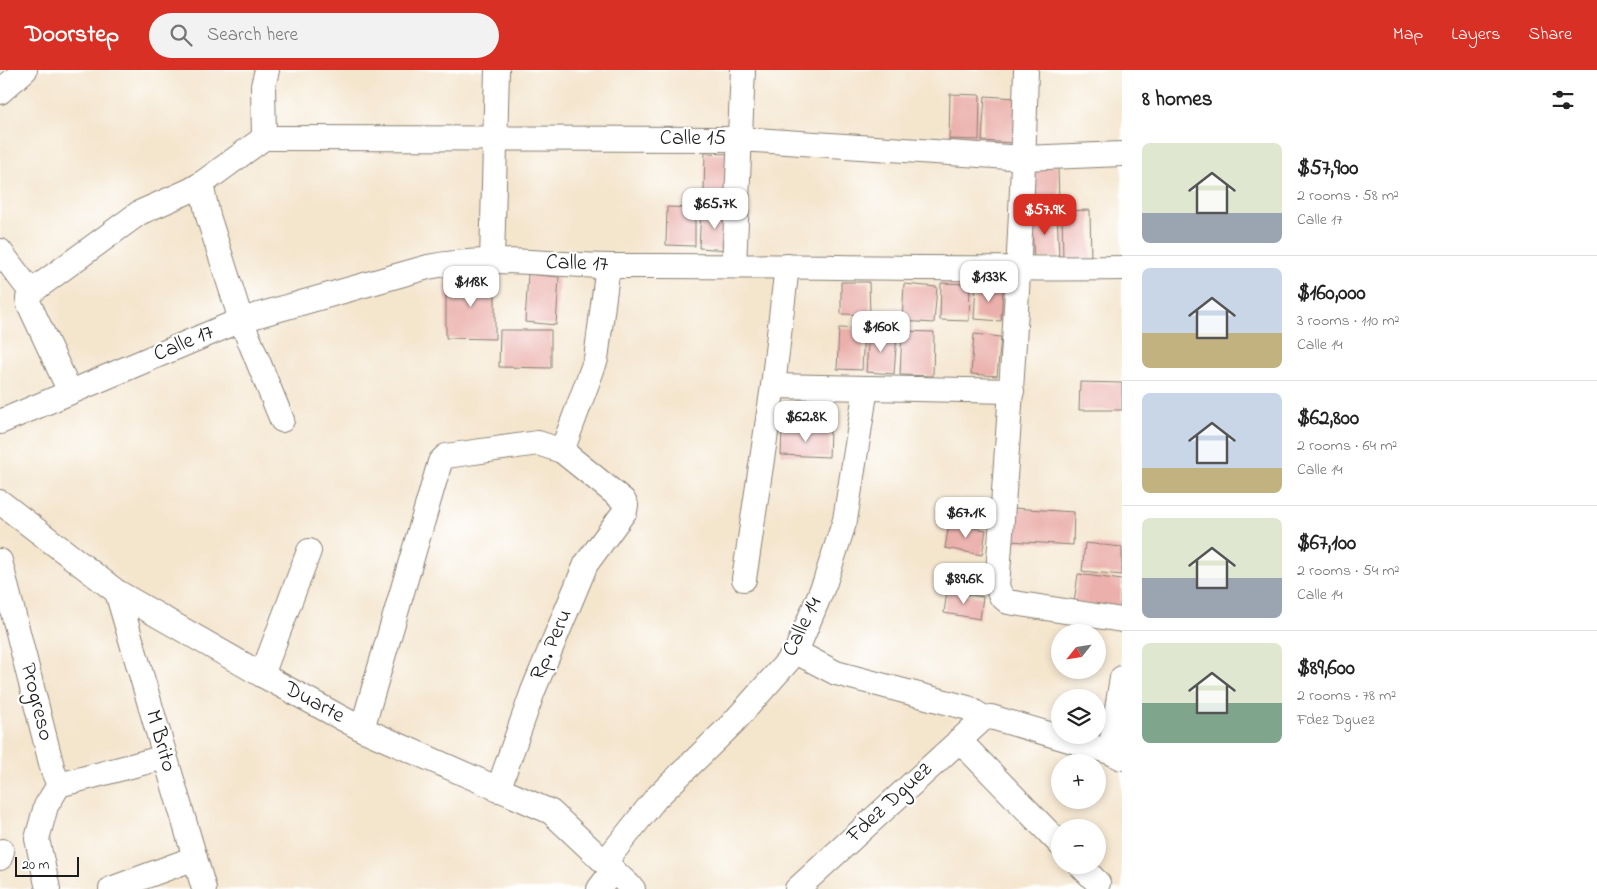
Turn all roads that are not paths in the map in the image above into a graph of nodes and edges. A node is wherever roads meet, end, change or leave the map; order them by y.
1 (25, 70) edge
2 (267, 70) edge
3 (497, 70) edge
4 (743, 70) edge
5 (1026, 70) edge
6 (0, 92) edge
7 (264, 138) junction
8 (496, 138) junction
9 (740, 139) junction
10 (1122, 154) edge
11 (1024, 158) junction
12 (201, 184) junction
13 (0, 251) edge
14 (492, 261) junction
15 (734, 265) junction
16 (608, 266) junction
17 (787, 266) junction
18 (1122, 268) edge
19 (1018, 269) junction
20 (31, 292) junction
21 (241, 320) junction
22 (773, 386) junction
23 (866, 388) junction
24 (1012, 391) junction
25 (70, 392) junction
26 (282, 420) dead end
27 (0, 422) edge
28 (562, 451) junction
29 (0, 502) edge
30 (310, 551) dead end
31 (0, 560) edge
32 (744, 579) dead end
33 (117, 592) junction
34 (1122, 620) edge
35 (796, 652) junction
36 (262, 675) junction
37 (1122, 678) edge
38 (984, 718) junction
39 (362, 729) junction
40 (959, 740) junction
41 (1116, 755) edge
42 (165, 757) junction
43 (59, 785) junction
44 (498, 790) junction
45 (1051, 835) edge
46 (194, 858) junction
47 (609, 866) junction
48 (1089, 874) edge
49 (1098, 883) dead end
50 (48, 889) edge
51 (111, 889) edge
52 (204, 889) edge
53 (599, 889) edge
54 (634, 889) edge
55 (797, 889) edge

1 - 6 street
2 - 7 street
3 - 8 street
4 - 9 street
5 - 11 street
7 - 8 street, Calle 15
7 - 12 street
8 - 9 street, Calle 15
8 - 14 street
9 - 11 street, Calle 15
9 - 15 street
10 - 11 street, Calle 15
11 - 19 street
12 - 20 street
12 - 21 street
13 - 20 street
14 - 16 street, Calle 17
14 - 21 street, Calle 17
15 - 16 street, Calle 17
15 - 17 street, Calle 17
16 - 28 street
17 - 19 street, Calle 17
17 - 22 street
18 - 19 street, Calle 17
19 - 24 street
20 - 25 street
21 - 25 street, Calle 17
21 - 26 street
22 - 23 street
22 - 32 street
23 - 24 street
23 - 35 street, Calle 14
24 - 34 street
25 - 27 street, Calle 17
28 - 39 street
28 - 44 street, Rp. Peru
29 - 33 street, Duarte
30 - 36 street
31 - 43 street, Progreso
33 - 36 street, Duarte
33 - 42 street, M Brito
35 - 38 street
35 - 47 street, Calle 14
36 - 39 street, Duarte
37 - 41 street
38 - 40 street, Fdez Dguez
38 - 41 street
39 - 44 street, Duarte
40 - 45 street
40 - 55 street, Fdez Dguez
42 - 43 street
42 - 46 street, M Brito
43 - 50 street
44 - 47 street, Duarte
46 - 51 street
46 - 52 street, M Brito
47 - 53 street, Calle 14
47 - 54 street, Duarte
48 - 49 street

